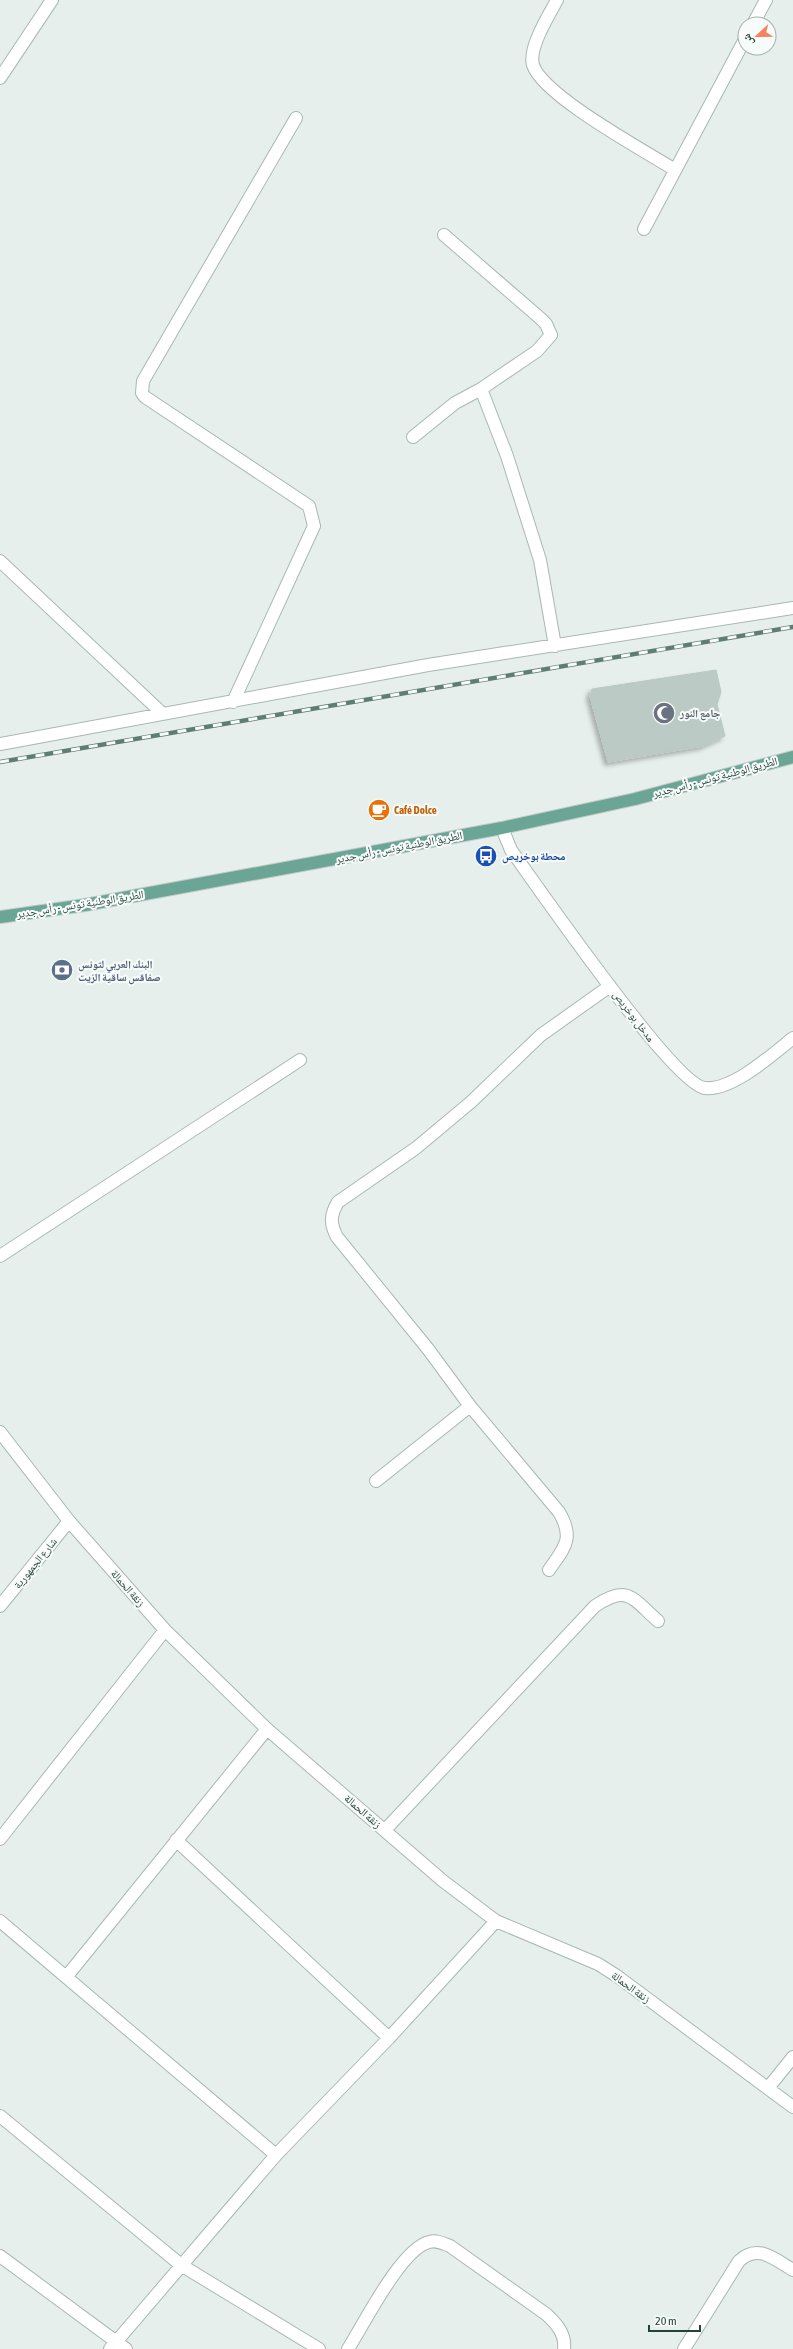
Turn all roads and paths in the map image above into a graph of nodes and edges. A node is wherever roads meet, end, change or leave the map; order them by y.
1 (52, 0) edge
2 (557, 0) edge
3 (766, 0) edge
4 (757, 16) edge
5 (737, 54) edge
6 (0, 78) edge
7 (296, 118) dead end
8 (675, 170) junction
9 (644, 229) dead end
10 (444, 235) dead end
11 (481, 389) junction
12 (413, 438) dead end
13 (0, 561) edge
14 (793, 608) edge
15 (555, 646) junction
16 (233, 702) junction
17 (163, 714) junction
18 (0, 744) edge
19 (793, 757) edge
20 (502, 828) junction
21 (0, 917) edge
22 (610, 986) junction
23 (793, 1038) edge
24 (300, 1060) dead end
25 (0, 1256) edge
26 (470, 1406) junction
27 (0, 1432) edge
28 (376, 1481) dead end
29 (69, 1521) junction
30 (549, 1570) dead end
31 (0, 1606) edge
32 (658, 1621) dead end
33 (165, 1630) junction
34 (267, 1729) junction
35 (385, 1830) junction
36 (0, 1839) edge
37 (176, 1840) junction
38 (0, 1920) edge
39 (496, 1921) junction
40 (67, 1976) junction
41 (389, 2038) junction
42 (793, 2057) edge
43 (768, 2088) junction
44 (793, 2108) edge
45 (0, 2116) edge
46 (276, 2155) junction
47 (0, 2256) edge
48 (180, 2265) junction
49 (793, 2270) edge
50 (112, 2345) edge
51 (126, 2349) edge
52 (318, 2349) edge
53 (348, 2349) edge
54 (564, 2349) edge
55 (684, 2349) edge

1 - 6 street
2 - 8 street
3 - 4 street
5 - 8 street
7 - 16 street
8 - 9 street
10 - 11 street
11 - 12 street
11 - 15 street
13 - 17 street
14 - 15 street
15 - 16 street
16 - 17 street
17 - 18 street
19 - 20 main road, الطريق الوطنية تونس - رأس جدير
20 - 21 main road, الطريق الوطنية تونس - رأس جدير
20 - 22 street, مدخل بوخريص
22 - 23 street, مدخل بوخريص
22 - 26 street
24 - 25 street
26 - 28 street
26 - 30 street
27 - 29 street, زنقة الحمالة
29 - 31 street, شارع الجمهورية
29 - 33 street, زنقة الحمالة
32 - 35 street
33 - 34 street, زنقة الحمالة
33 - 36 street
34 - 35 street, زنقة الحمالة
34 - 37 street
35 - 39 street, زنقة الحمالة
37 - 40 street
37 - 41 street
38 - 40 street
39 - 41 street
39 - 43 street, زنقة الحمالة
40 - 46 street
41 - 46 street
42 - 43 street
43 - 44 street, زنقة الحمالة
45 - 48 street
46 - 48 street
47 - 50 street
48 - 50 street
48 - 52 street
49 - 55 street
50 - 51 street
53 - 54 street

